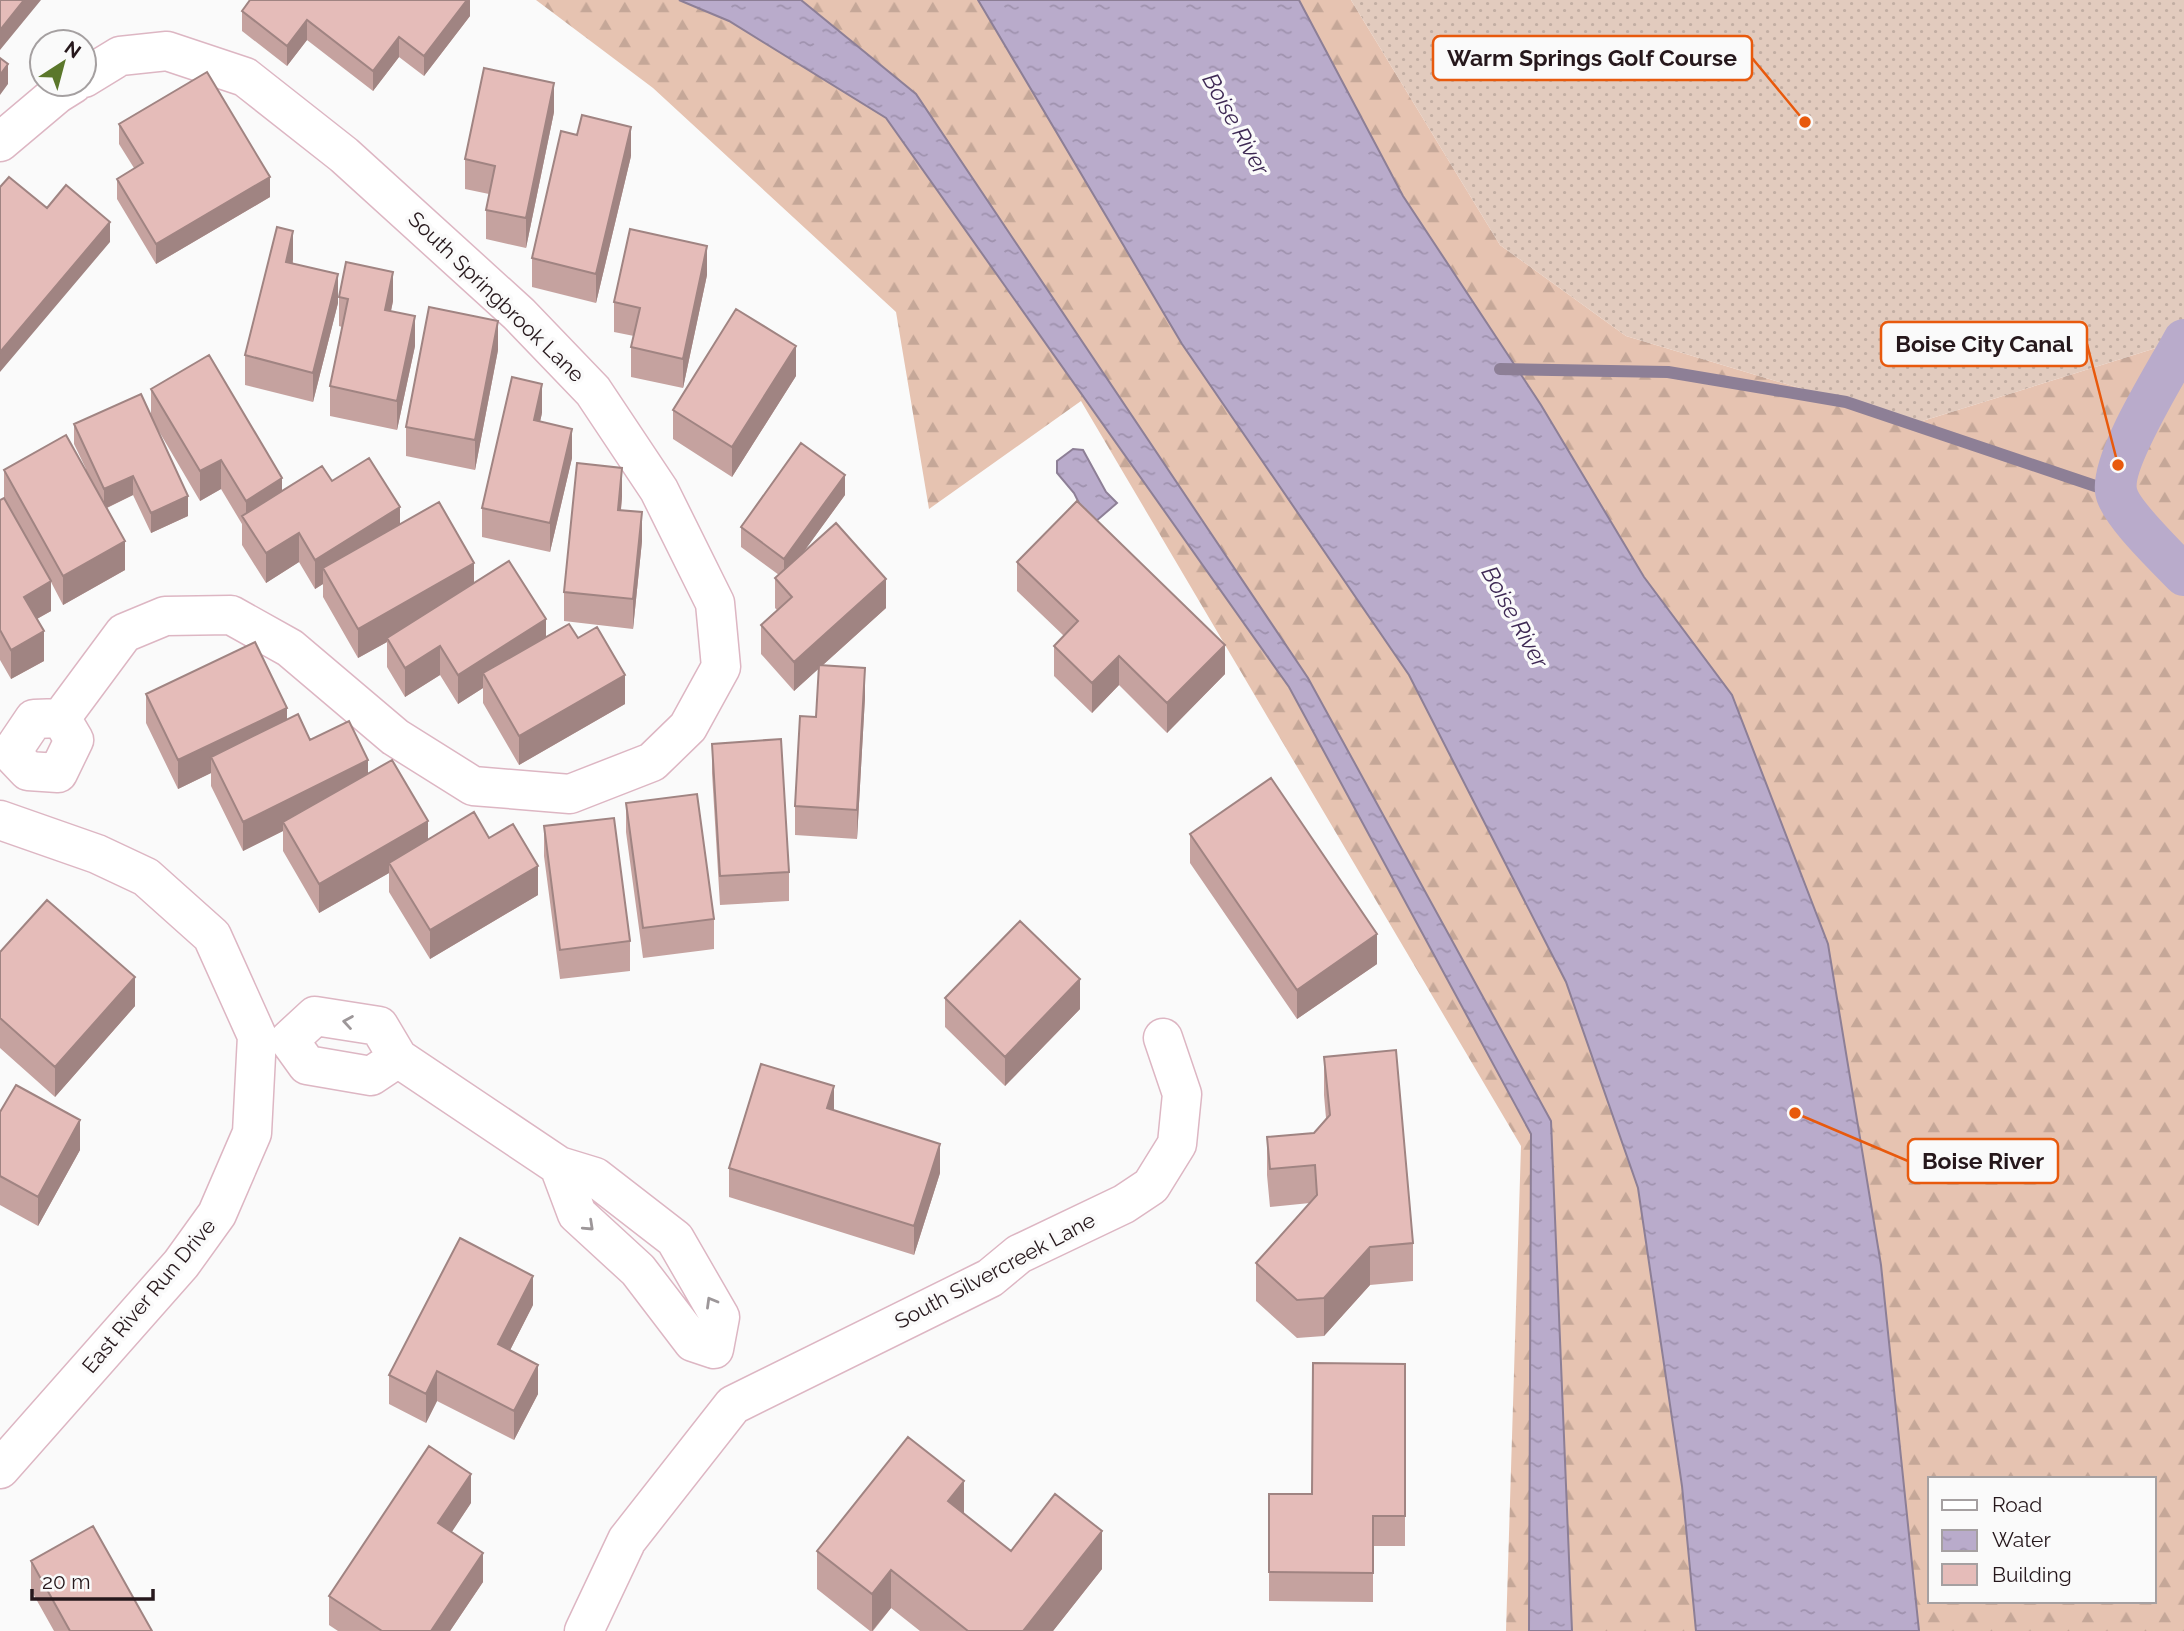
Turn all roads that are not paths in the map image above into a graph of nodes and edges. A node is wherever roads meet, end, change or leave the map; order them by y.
1 (98, 69) edge
2 (52, 98) edge
3 (0, 142) edge
4 (0, 819) edge
5 (273, 1038) junction
6 (1163, 1038) dead end
7 (733, 1405) junction
8 (0, 1469) edge
9 (584, 1631) edge

1 - 4 street, South Springbrook Lane
2 - 3 street
4 - 5 street, East River Run Drive
5 - 7 street
5 - 8 street, East River Run Drive
6 - 7 street, South Silvercreek Lane
7 - 9 street, South Silvercreek Lane

